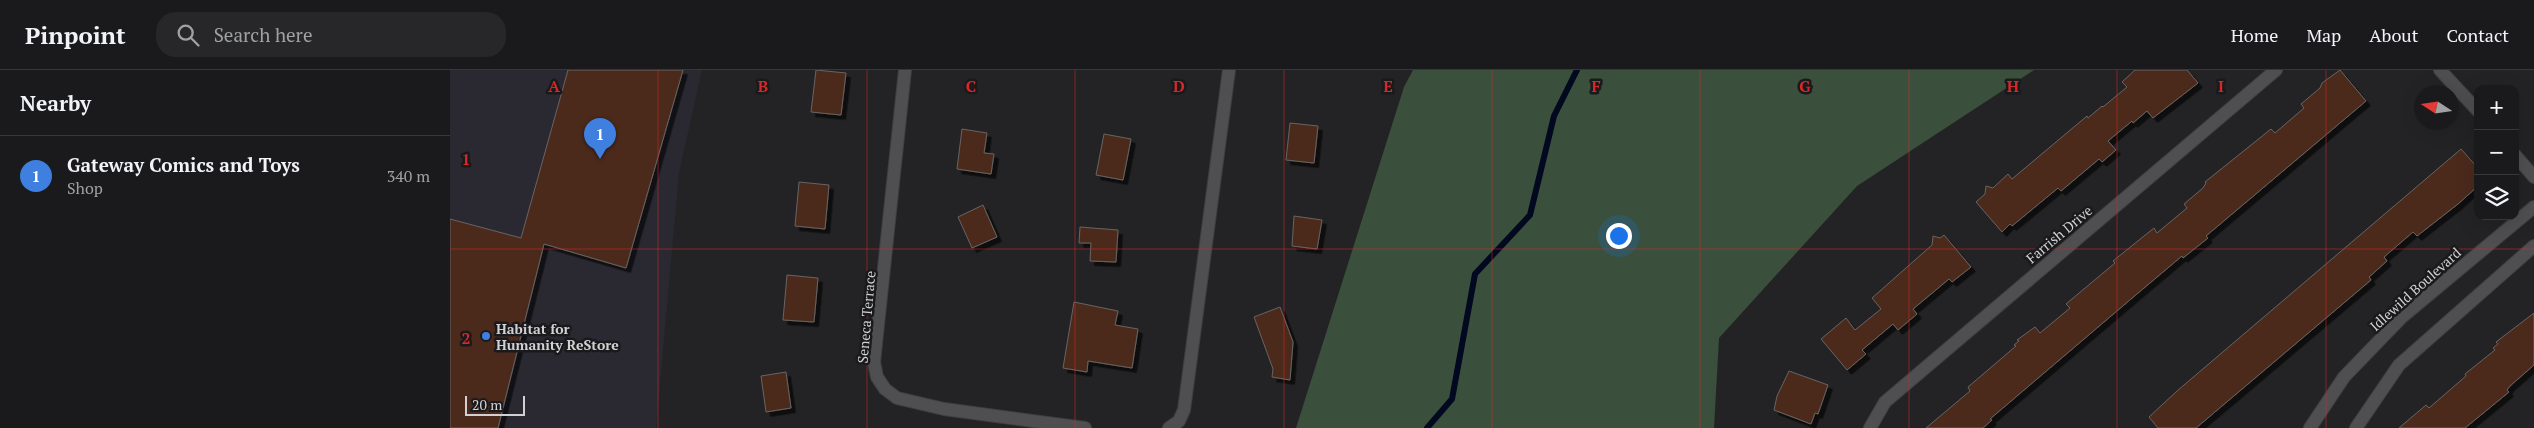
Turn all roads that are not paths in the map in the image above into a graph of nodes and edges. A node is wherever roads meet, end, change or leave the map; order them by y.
1 (905, 70) edge
2 (1229, 70) edge
3 (2276, 70) edge
4 (2440, 70) edge
5 (2474, 108) edge
6 (2519, 160) edge
7 (2534, 177) edge
8 (2534, 207) edge
9 (2534, 246) edge
10 (1085, 428) edge
11 (1169, 428) edge
12 (1870, 428) edge
13 (2310, 428) edge
14 (2356, 428) edge

1 - 10 street, Seneca Terrace
2 - 11 street
3 - 12 street, Farrish Drive
4 - 5 street
6 - 7 street
8 - 13 street, Idlewild Boulevard
9 - 14 street

